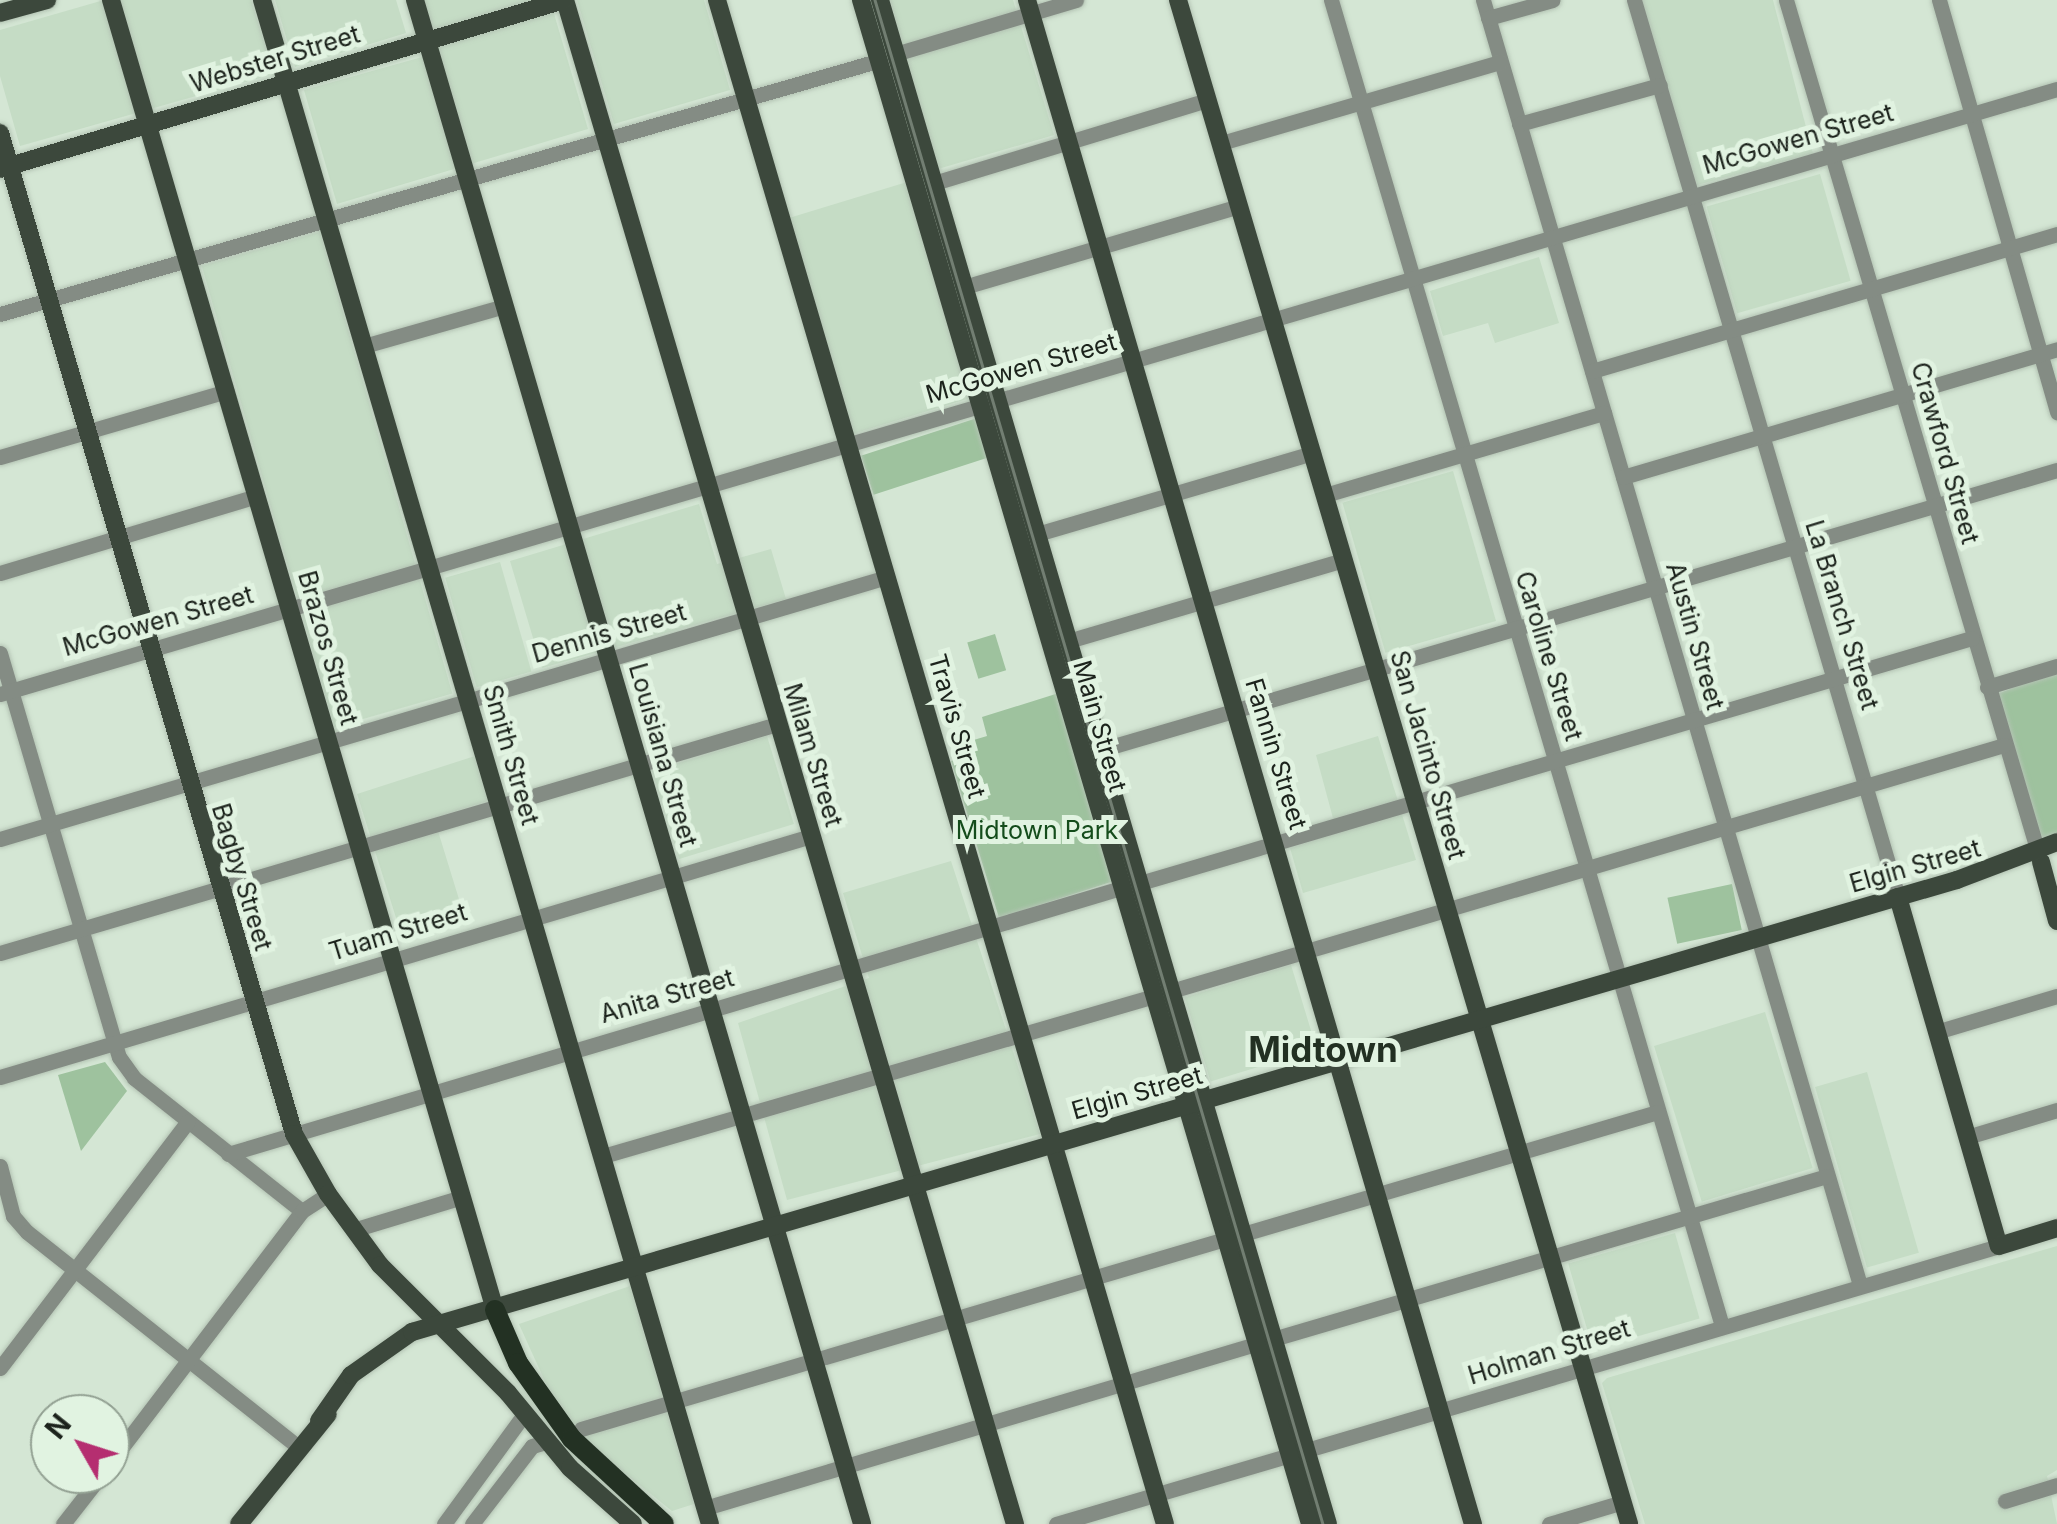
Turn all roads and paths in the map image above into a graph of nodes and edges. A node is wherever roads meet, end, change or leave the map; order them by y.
1 (47, 0) edge
2 (111, 0) edge
3 (262, 0) edge
4 (415, 0) edge
5 (565, 0) edge
6 (716, 0) edge
7 (860, 0) edge
8 (880, 0) edge
9 (1076, 0) edge
10 (1178, 0) edge
11 (1331, 0) edge
12 (1482, 0) edge
13 (1552, 0) edge
14 (1634, 0) edge
15 (1786, 0) edge
16 (1941, 0) edge
17 (1029, 7) edge
18 (0, 13) edge
19 (1488, 18) junction
20 (426, 40) junction
21 (895, 54) junction
22 (877, 60) junction
23 (1500, 62) junction
24 (286, 81) junction
25 (1660, 84) junction
26 (2057, 89) edge
27 (746, 97) junction
28 (1208, 100) junction
29 (1362, 103) junction
30 (1970, 115) junction
31 (148, 124) junction
32 (1519, 124) junction
33 (0, 134) edge
34 (606, 136) junction
35 (1068, 142) junction
36 (1221, 143) junction
37 (1833, 155) junction
38 (5, 168) edge
39 (466, 178) junction
40 (934, 183) junction
41 (1692, 197) junction
42 (1239, 206) junction
43 (326, 219) junction
44 (2057, 234) edge
45 (1553, 238) junction
46 (2009, 248) junction
47 (1098, 249) junction
48 (188, 259) junction
49 (1413, 279) junction
50 (964, 288) junction
51 (1872, 290) junction
52 (51, 300) junction
53 (504, 306) junction
54 (0, 314) edge
55 (1274, 320) junction
56 (1731, 332) junction
57 (364, 346) junction
58 (2049, 352) edge
59 (1133, 361) junction
60 (1592, 371) junction
61 (227, 391) junction
62 (1902, 395) junction
63 (988, 404) junction
64 (2057, 412) edge
65 (1604, 414) junction
66 (89, 431) junction
67 (1763, 436) junction
68 (848, 445) junction
69 (1312, 453) junction
70 (1464, 454) junction
71 (0, 457) edge
72 (2057, 470) edge
73 (1623, 477) junction
74 (709, 486) junction
75 (1174, 495) junction
76 (1325, 495) junction
77 (258, 496) junction
78 (1936, 506) junction
79 (569, 526) junction
80 (1037, 534) junction
81 (119, 537) junction
82 (1795, 547) junction
83 (1344, 560) junction
84 (431, 567) junction
85 (0, 573) edge
86 (887, 578) junction
87 (1655, 588) junction
88 (1204, 600) junction
89 (290, 608) junction
90 (746, 619) junction
91 (1514, 629) junction
92 (1972, 638) junction
93 (1068, 641) junction
94 (152, 649) junction
95 (0, 653) edge
96 (609, 659) junction
97 (2057, 666) edge
98 (1377, 669) junction
99 (1835, 679) junction
100 (1988, 688) junction
101 (6, 693) edge
102 (469, 700) junction
103 (1236, 710) junction
104 (1694, 720) junction
105 (777, 724) junction
106 (330, 742) junction
107 (2004, 744) junction
108 (1100, 750) junction
109 (1554, 762) junction
110 (639, 765) junction
111 (189, 784) junction
112 (1866, 785) junction
113 (1417, 802) junction
114 (500, 806) junction
115 (51, 825) junction
116 (1725, 827) junction
117 (811, 836) junction
118 (0, 839) edge
119 (2057, 842) edge
120 (1277, 844) junction
121 (361, 847) junction
122 (2040, 857) edge
123 (1585, 868) junction
124 (672, 877) junction
125 (1130, 885) junction
126 (220, 888) junction
127 (1898, 896) junction
128 (1446, 909) junction
129 (532, 918) junction
130 (2057, 921) edge
131 (991, 926) junction
132 (82, 930) junction
133 (1754, 938) junction
134 (1307, 952) junction
135 (0, 954) edge
136 (395, 960) junction
137 (850, 968) junction
138 (1618, 979) junction
139 (1162, 994) junction
140 (2057, 996) edge
141 (253, 1000) junction
142 (710, 1009) junction
143 (1478, 1021) junction
144 (1936, 1032) junction
145 (1022, 1034) junction
146 (114, 1043) junction
147 (572, 1050) junction
148 (1340, 1060) junction
149 (882, 1075) junction
150 (0, 1077) edge
151 (432, 1093) junction
152 (1194, 1102) junction
153 (2057, 1110) edge
154 (1657, 1112) junction
155 (743, 1116) junction
156 (188, 1121) junction
157 (294, 1134) junction
158 (1967, 1137) junction
159 (1053, 1144) junction
160 (1520, 1152) junction
161 (228, 1154) junction
162 (603, 1156) junction
163 (0, 1166) edge
164 (1828, 1176) junction
165 (914, 1185) junction
166 (1380, 1192) junction
167 (328, 1194) junction
168 (462, 1197) junction
169 (302, 1211) junction
170 (1689, 1216) junction
171 (7, 1218) edge
172 (774, 1227) junction
173 (2057, 1228) edge
174 (353, 1230) junction
175 (1234, 1237) junction
176 (1998, 1246) junction
177 (1550, 1258) junction
178 (638, 1268) junction
179 (74, 1270) junction
180 (1094, 1278) junction
181 (1860, 1285) junction
182 (1409, 1299) junction
183 (495, 1310) junction
184 (954, 1318) junction
185 (1722, 1326) junction
186 (438, 1327) junction
187 (1264, 1342) junction
188 (188, 1360) junction
189 (814, 1360) junction
190 (0, 1368) edge
191 (1583, 1368) junction
192 (1125, 1383) junction
193 (677, 1401) junction
194 (1441, 1410) junction
195 (526, 1412) junction
196 (984, 1425) junction
197 (576, 1434) junction
198 (130, 1437) edge
199 (548, 1441) junction
200 (298, 1447) junction
201 (1297, 1454) junction
202 (496, 1457) junction
203 (845, 1466) junction
204 (513, 1470) junction
205 (2057, 1484) edge
206 (86, 1494) edge
207 (1156, 1495) junction
208 (2004, 1501) dead end
209 (1624, 1502) junction
210 (707, 1516) edge
211 (63, 1524) edge
212 (240, 1524) edge
213 (444, 1524) edge
214 (472, 1524) edge
215 (634, 1524) edge
216 (664, 1524) edge
217 (862, 1524) edge
218 (1015, 1524) edge
219 (1056, 1524) edge
220 (1165, 1524) edge
221 (1310, 1524) edge
222 (1328, 1524) edge
223 (1473, 1524) edge
224 (1549, 1524) edge
225 (1630, 1524) edge

1 - 18 main road
2 - 31 main road, Brazos Street
3 - 24 main road, Smith Street
4 - 20 main road, Louisiana Street
5 - 20 main road, Webster Street
5 - 34 main road, Milam Street
6 - 27 main road, Travis Street
7 - 22 main road, Main Street
8 - 21 main road, Main Street
9 - 17 street
10 - 28 main road, San Jacinto Street
11 - 29 street, Caroline Street
12 - 19 street, Austin Street
13 - 19 street
14 - 25 street, La Branch Street
15 - 37 street, Crawford Street
16 - 30 street
17 - 21 street
17 - 35 main road, Fannin Street
19 - 23 street, Austin Street
20 - 24 main road, Webster Street
20 - 39 main road, Louisiana Street
21 - 40 main road, Main Street
22 - 27 street
22 - 63 main road, Main Street
23 - 29 street
23 - 32 street, Austin Street
24 - 31 main road, Webster Street
24 - 43 main road, Smith Street
25 - 32 street
25 - 41 street, La Branch Street
26 - 30 street, McGowen Street
27 - 34 street
27 - 68 main road, Travis Street
28 - 35 street
28 - 36 main road, San Jacinto Street
29 - 36 street
29 - 49 street, Caroline Street
30 - 37 street, McGowen Street
30 - 46 street
31 - 38 main road, Webster Street
31 - 48 main road, Brazos Street
32 - 45 street, Austin Street
33 - 38 main road, Bagby Street
34 - 39 street
34 - 74 main road, Milam Street
35 - 40 street
35 - 47 main road, Fannin Street
36 - 42 main road, San Jacinto Street
37 - 41 street, McGowen Street
37 - 51 street, Crawford Street
38 - 52 main road, Bagby Street
39 - 43 street
39 - 53 main road, Louisiana Street
40 - 50 main road, Main Street
41 - 45 street, McGowen Street
41 - 56 street, La Branch Street
42 - 47 street
42 - 55 main road, San Jacinto Street
43 - 48 street
43 - 57 main road, Smith Street
44 - 46 street
45 - 49 street, McGowen Street
45 - 60 street, Austin Street
46 - 51 street
46 - 58 street
47 - 50 street
47 - 59 main road, Fannin Street
48 - 52 street
48 - 61 main road, Brazos Street
49 - 55 street, McGowen Street
49 - 70 street, Caroline Street
50 - 63 main road, Main Street
51 - 56 street
51 - 62 street, Crawford Street
52 - 54 street
52 - 66 main road, Bagby Street
53 - 57 street
53 - 79 main road, Louisiana Street
55 - 59 street, McGowen Street
55 - 69 main road, San Jacinto Street
56 - 60 street
56 - 67 street, La Branch Street
57 - 84 main road, Smith Street
58 - 62 street
58 - 64 street
59 - 63 street, McGowen Street
59 - 75 main road, Fannin Street
60 - 65 street, Austin Street
61 - 66 street
61 - 77 main road, Brazos Street
62 - 67 street
62 - 78 street, Crawford Street
63 - 68 street, McGowen Street
63 - 80 main road, Main Street
63 - 125 main road, Main Street
65 - 70 street
65 - 73 street, Austin Street
66 - 71 street
66 - 81 main road, Bagby Street
67 - 73 street
67 - 82 street, La Branch Street
68 - 74 street, McGowen Street
68 - 86 main road, Travis Street
69 - 75 street
69 - 76 main road, San Jacinto Street
70 - 76 street
70 - 91 street, Caroline Street
72 - 78 street
73 - 87 street, Austin Street
74 - 79 street, McGowen Street
74 - 90 main road, Milam Street
75 - 80 street
75 - 88 main road, Fannin Street
76 - 83 main road, San Jacinto Street
77 - 81 street
77 - 89 main road, Brazos Street
78 - 82 street
78 - 92 street, Crawford Street
79 - 84 street, McGowen Street
79 - 96 main road, Louisiana Street
80 - 93 main road, Main Street
81 - 85 street
81 - 94 main road, Bagby Street
82 - 87 street
82 - 99 street, La Branch Street
83 - 88 street
83 - 98 main road, San Jacinto Street
84 - 89 street, McGowen Street
84 - 102 main road, Smith Street
86 - 90 street, Dennis Street
86 - 131 main road, Travis Street
87 - 91 street
87 - 104 street, Austin Street
88 - 93 street
88 - 103 main road, Fannin Street
89 - 94 street, McGowen Street
89 - 106 main road, Brazos Street
90 - 96 street, Dennis Street
90 - 105 main road, Milam Street
91 - 98 street
91 - 109 street, Caroline Street
92 - 99 street, Anita Street
92 - 100 street, Crawford Street
93 - 108 main road, Main Street
94 - 101 street, McGowen Street
94 - 111 main road, Bagby Street
95 - 101 street
96 - 102 street, Dennis Street
96 - 110 main road, Louisiana Street
97 - 100 street
98 - 103 street
98 - 113 main road, San Jacinto Street
99 - 104 street, Anita Street
99 - 112 street, La Branch Street
100 - 107 street, Crawford Street
101 - 115 street
102 - 106 street, Dennis Street
102 - 114 main road, Smith Street
103 - 108 street
103 - 120 main road, Fannin Street
104 - 109 street, Anita Street
104 - 116 street, Austin Street
105 - 110 street
105 - 117 main road, Milam Street
106 - 111 street, Dennis Street
106 - 121 main road, Brazos Street
107 - 112 street
107 - 122 street, Crawford Street
108 - 125 main road, Main Street
109 - 113 street, Anita Street
109 - 123 street, Caroline Street
110 - 114 street
110 - 124 main road, Louisiana Street
111 - 115 street, Dennis Street
111 - 126 main road, Bagby Street
112 - 116 street
112 - 127 street, La Branch Street
113 - 120 street, Anita Street
113 - 128 main road, San Jacinto Street
114 - 121 street
114 - 129 main road, Smith Street
115 - 118 street, Dennis Street
115 - 132 street
116 - 123 street
116 - 133 street, Austin Street
117 - 124 street, Tuam Street
117 - 137 main road, Milam Street
119 - 122 main road, Elgin Street
120 - 125 street, Anita Street
120 - 134 main road, Fannin Street
121 - 126 street
121 - 136 main road, Brazos Street
122 - 127 main road, Elgin Street
122 - 130 main road, Crawford Street
123 - 128 street
123 - 138 street, Caroline Street
124 - 129 street, Tuam Street
124 - 142 main road, Louisiana Street
125 - 131 street, Anita Street
125 - 139 main road, Main Street
126 - 132 street
126 - 141 main road, Bagby Street
127 - 133 main road, Elgin Street
127 - 144 main road, La Branch Street
128 - 134 street
128 - 143 main road, San Jacinto Street
129 - 136 street, Tuam Street
129 - 147 main road, Smith Street
131 - 137 street, Anita Street
131 - 145 main road, Travis Street
132 - 135 street
132 - 146 street
133 - 138 main road, Elgin Street
133 - 164 street, Austin Street
134 - 139 street
134 - 148 main road, Fannin Street
136 - 141 street, Tuam Street
136 - 151 main road, Brazos Street
137 - 142 street, Anita Street
137 - 149 main road, Milam Street
138 - 143 main road, Elgin Street
138 - 154 street, Caroline Street
139 - 145 street
139 - 152 main road, Main Street
140 - 144 street
141 - 146 street, Tuam Street
141 - 157 main road, Bagby Street
142 - 147 street, Anita Street
142 - 155 main road, Louisiana Street
143 - 148 main road, Elgin Street
143 - 160 main road, San Jacinto Street
144 - 158 main road, La Branch Street
145 - 149 street
145 - 159 main road, Travis Street
146 - 150 street, Tuam Street
146 - 156 street
147 - 151 street, Anita Street
147 - 162 main road, Smith Street
148 - 152 main road, Elgin Street
148 - 166 main road, Fannin Street
149 - 155 street
149 - 165 main road, Milam Street
151 - 157 street, Anita Street
151 - 168 main road, Brazos Street
152 - 159 main road, Elgin Street
152 - 175 main road, Main Street
153 - 158 street
154 - 160 street
154 - 170 street, Caroline Street
155 - 162 street
155 - 172 main road, Louisiana Street
156 - 161 street
156 - 179 street
157 - 161 street, Anita Street
157 - 167 main road, Bagby Street
158 - 176 main road, La Branch Street
159 - 165 main road, Elgin Street
159 - 180 main road, Travis Street
160 - 166 street
160 - 177 main road, San Jacinto Street
161 - 169 street
162 - 178 main road, Smith Street
163 - 171 street
164 - 170 street
164 - 181 street, Austin Street
165 - 172 main road, Elgin Street
165 - 184 main road, Milam Street
166 - 175 street
166 - 182 main road, Fannin Street
167 - 169 street
167 - 174 main road, Bagby Street
168 - 174 street
168 - 183 main road, Brazos Street
169 - 188 street
170 - 177 street
170 - 185 street, Caroline Street
171 - 179 street
172 - 178 main road, Elgin Street
172 - 189 main road, Louisiana Street
173 - 176 main road, Holman Street
174 - 186 main road, Bagby Street
175 - 180 street
175 - 187 main road, Main Street
176 - 181 street, Holman Street
177 - 182 street
177 - 191 main road, San Jacinto Street
178 - 183 main road, Elgin Street
178 - 193 main road, Smith Street
179 - 188 street
179 - 190 street
180 - 184 street
180 - 192 main road, Travis Street
181 - 185 street, Holman Street
182 - 187 street
182 - 194 main road, Fannin Street
183 - 186 main road, Elgin Street
183 - 197 highway
184 - 189 street
184 - 196 main road, Milam Street
185 - 191 street, Holman Street
186 - 195 main road, Bagby Street
186 - 200 main road, Elgin Street
187 - 192 street
187 - 201 main road, Main Street
188 - 198 street
188 - 200 street
189 - 193 street
189 - 203 main road, Louisiana Street
191 - 194 street, Holman Street
191 - 209 main road, San Jacinto Street
192 - 196 street
192 - 207 main road, Travis Street
193 - 197 street
193 - 210 main road, Smith Street
194 - 201 street, Holman Street
194 - 223 main road, Fannin Street
195 - 199 main road, Bagby Street
195 - 202 street
196 - 203 street
196 - 218 main road, Milam Street
197 - 216 highway
199 - 204 street
199 - 215 main road, Bagby Street
200 - 212 main road, Elgin Street
201 - 207 street, Holman Street
201 - 221 main road, Main Street
201 - 222 main road, Main Street
202 - 204 street
202 - 213 street
203 - 210 street
203 - 217 main road, Louisiana Street
204 - 214 street
205 - 208 street
206 - 211 street
207 - 219 street, Holman Street
207 - 220 main road, Travis Street
209 - 224 street
209 - 225 main road, San Jacinto Street

